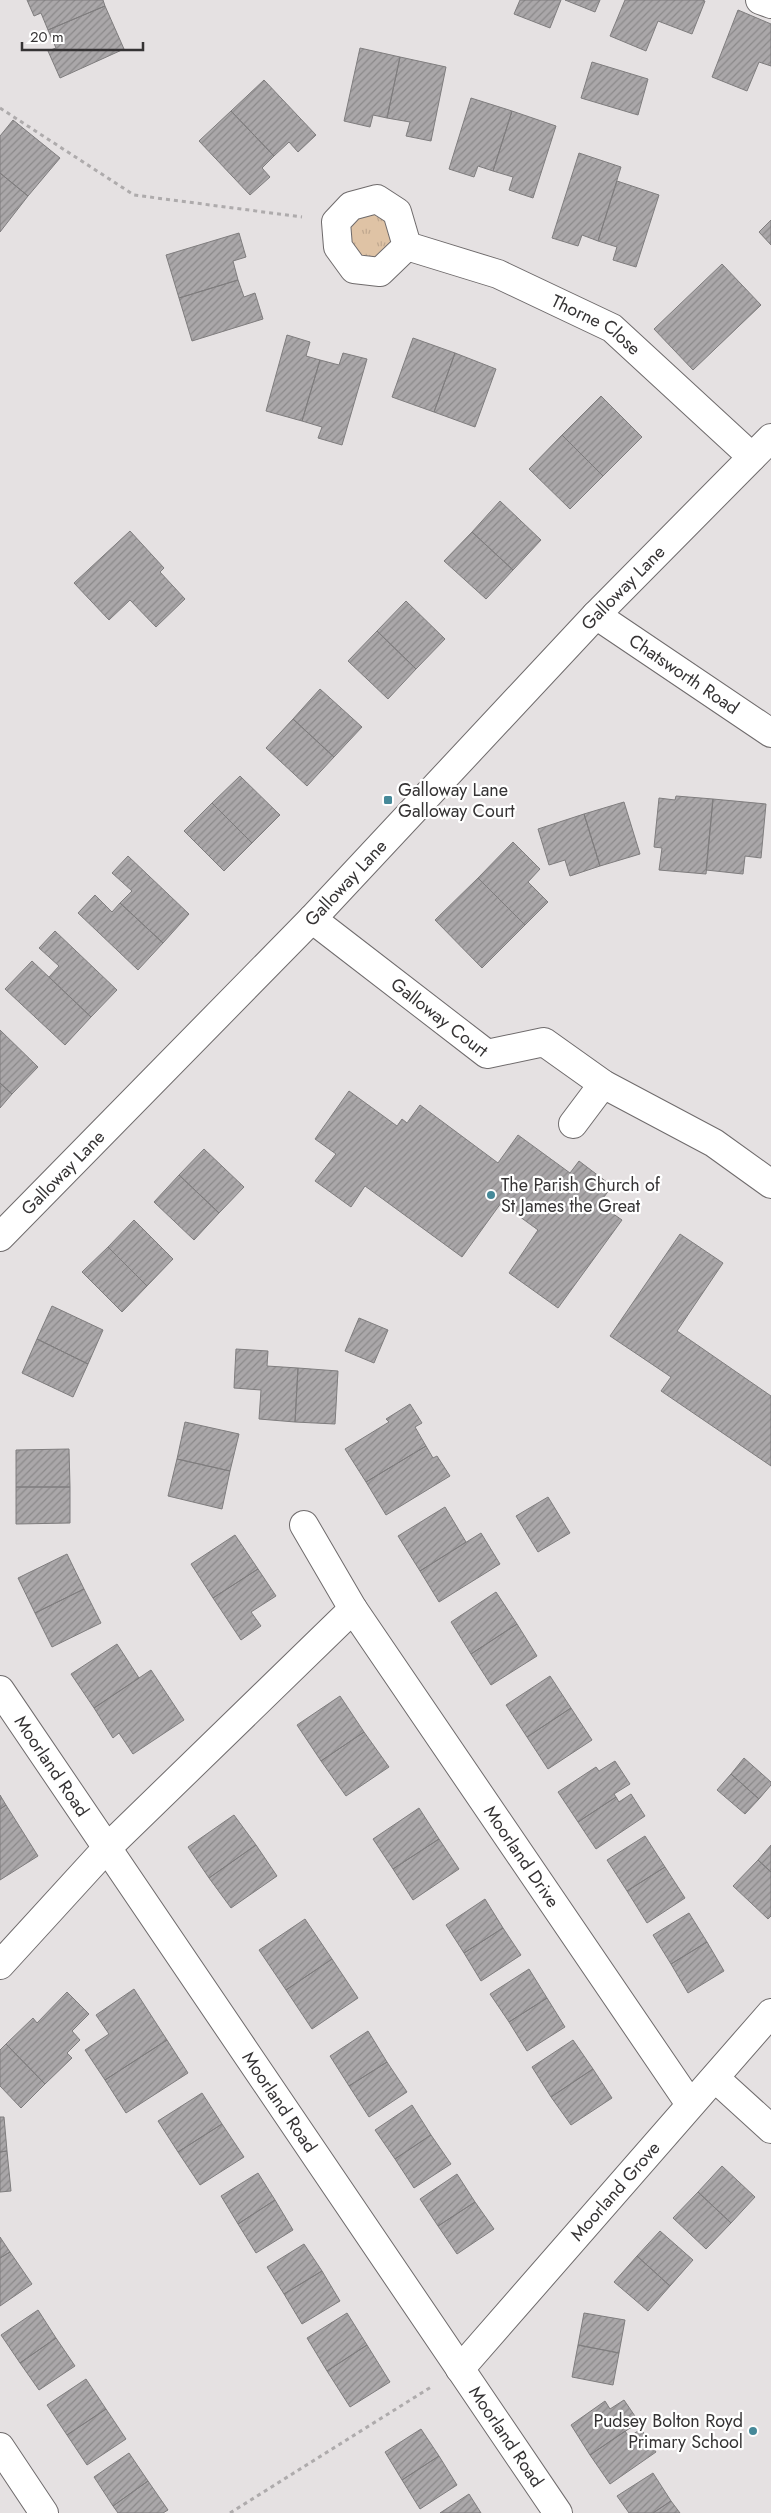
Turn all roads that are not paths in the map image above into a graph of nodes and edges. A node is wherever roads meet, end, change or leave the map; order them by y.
1 (760, 0) edge
2 (771, 4) edge
3 (407, 246) junction
4 (771, 438) edge
5 (752, 457) junction
6 (596, 615) junction
7 (771, 733) edge
8 (312, 919) junction
9 (603, 1084) junction
10 (573, 1124) dead end
11 (771, 1184) edge
12 (0, 1237) edge
13 (304, 1525) dead end
14 (352, 1609) junction
15 (0, 1690) edge
16 (106, 1849) junction
17 (0, 1964) edge
18 (771, 2014) edge
19 (715, 2078) junction
20 (690, 2104) junction
21 (771, 2129) edge
22 (460, 2369) junction
23 (0, 2447) edge
24 (44, 2513) edge
25 (558, 2513) edge

1 - 2 street
3 - 3 street
3 - 5 street, Thorne Close
4 - 5 street, Galloway Lane
5 - 6 street, Galloway Lane
6 - 7 street, Chatsworth Road
6 - 8 street, Galloway Lane
8 - 9 street, Galloway Court
8 - 12 street, Galloway Lane
9 - 10 street
9 - 11 street, Galloway Court
13 - 14 street, Moorland Drive
14 - 16 street
14 - 20 street, Moorland Drive
15 - 16 street, Moorland Road
16 - 17 street
16 - 22 street, Moorland Road
18 - 19 street, Moorland Grove
19 - 20 street, Moorland Grove
19 - 21 street
20 - 22 street, Moorland Grove
22 - 25 street, Moorland Road
23 - 24 street

